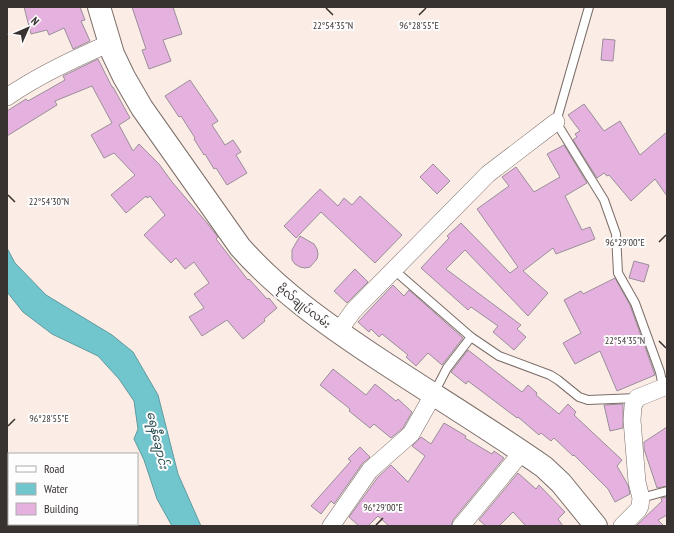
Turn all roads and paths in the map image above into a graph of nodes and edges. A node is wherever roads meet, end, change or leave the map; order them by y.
1 (99, 7) edge
2 (589, 7) edge
3 (110, 43) junction
4 (7, 97) edge
5 (556, 122) junction
6 (394, 270) junction
7 (338, 332) junction
8 (471, 337) junction
9 (665, 386) edge
10 (433, 395) junction
11 (637, 398) junction
12 (522, 452) junction
13 (667, 490) edge
14 (641, 498) junction
15 (331, 526) edge
16 (461, 526) edge
17 (596, 526) edge
18 (622, 526) edge

1 - 3 main road, ဗိုလ်‌ချုပ်‌လမ်း
2 - 5 lane
3 - 4 street
3 - 7 main road, ဗိုလ်‌ချုပ်‌လမ်း
5 - 6 street
5 - 9 lane
6 - 7 street
6 - 8 lane
7 - 10 main road, ဗိုလ်‌ချုပ်‌လမ်း
8 - 10 lane
8 - 11 lane
9 - 11 street
10 - 12 main road, ဗိုလ်‌ချုပ်‌လမ်း
10 - 15 street
11 - 14 street
12 - 16 street
12 - 17 main road, ဗိုလ်‌ချုပ်‌လမ်း
13 - 14 lane
14 - 18 street

